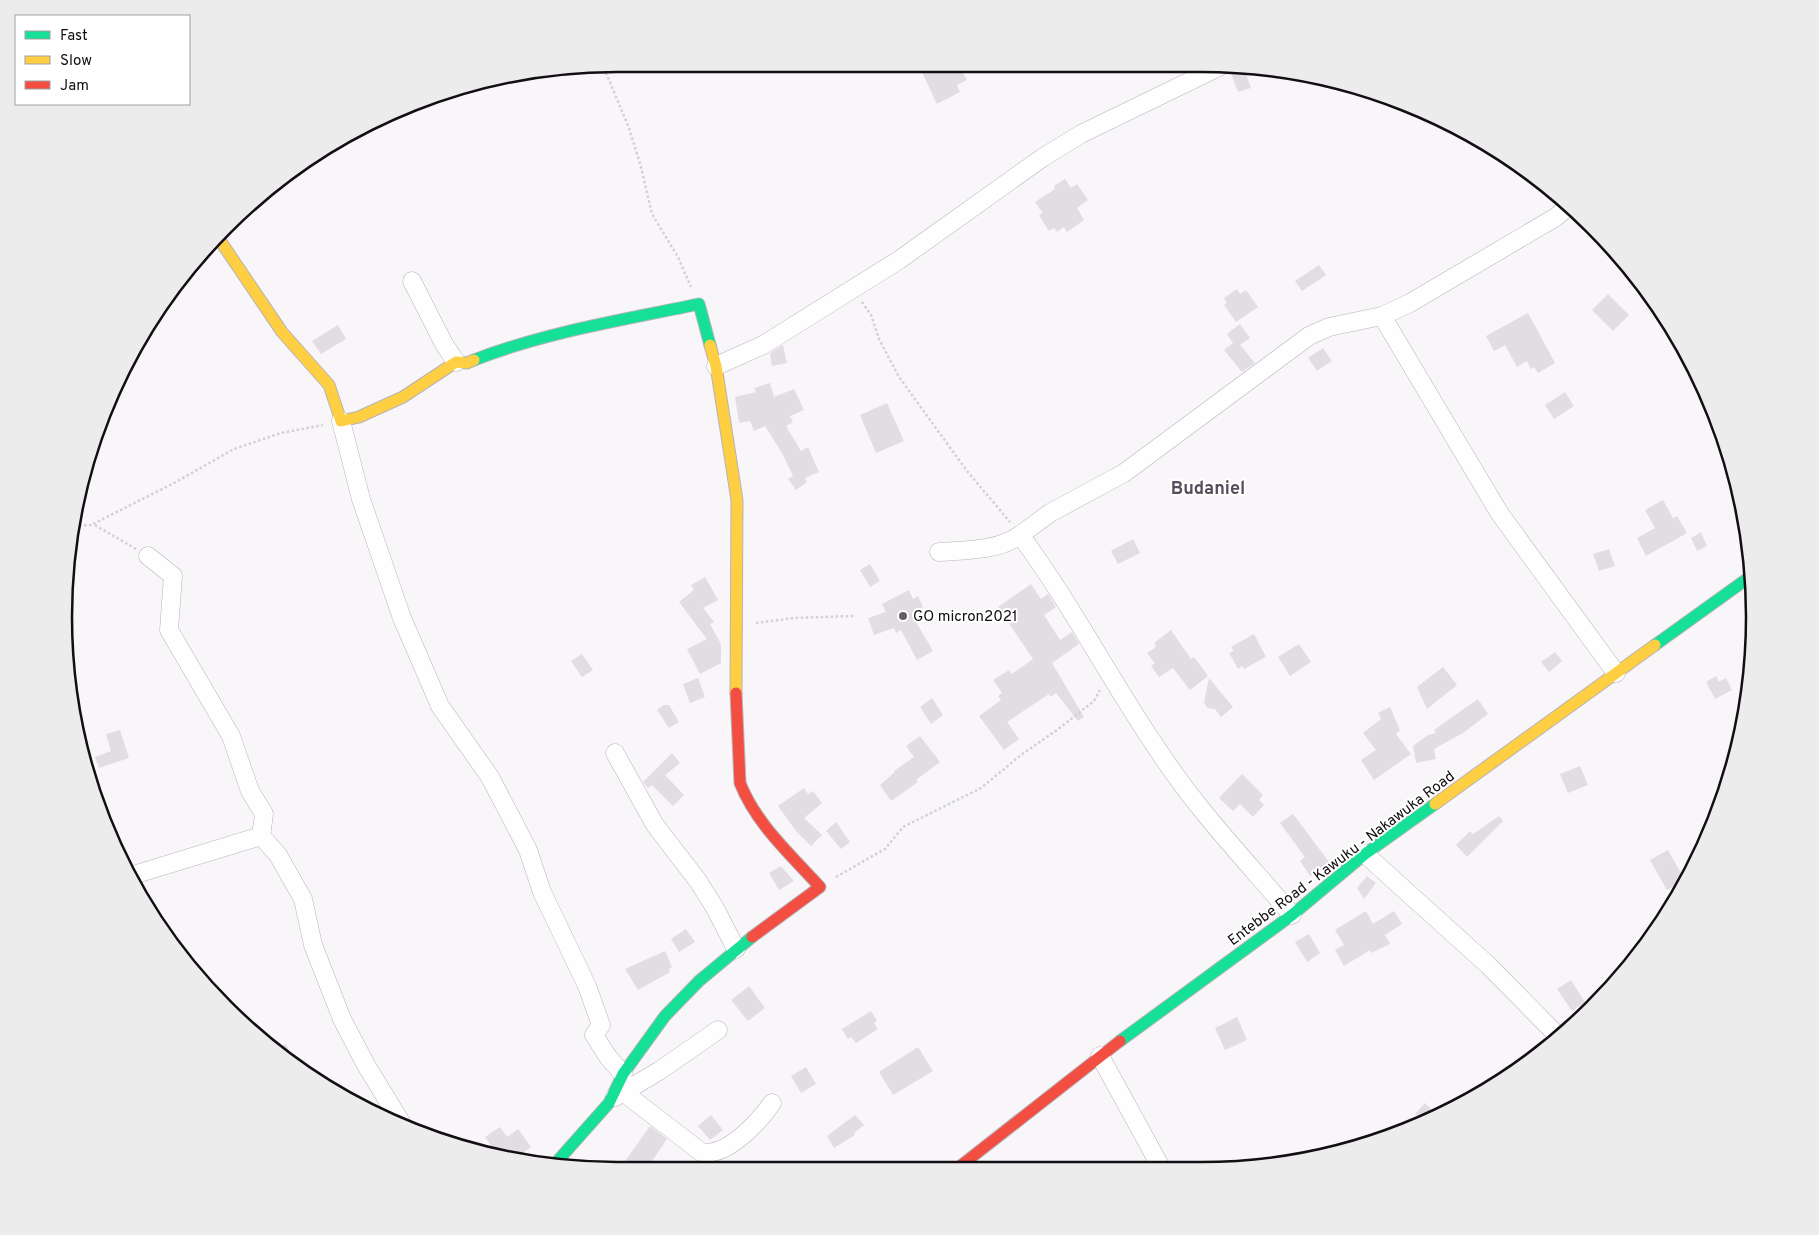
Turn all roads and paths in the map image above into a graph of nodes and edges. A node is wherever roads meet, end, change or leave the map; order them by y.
1 (1208, 72) edge
2 (606, 73) edge
3 (1564, 210) edge
4 (222, 243) edge
5 (412, 281) dead end
6 (859, 286) junction
7 (699, 304) junction
8 (1382, 316) junction
9 (456, 362) junction
10 (716, 366) junction
11 (342, 421) junction
12 (81, 525) edge
13 (1020, 535) junction
14 (939, 552) dead end
15 (148, 556) junction
16 (1745, 580) edge
17 (854, 616) dead end
18 (737, 625) junction
19 (1111, 673) junction
20 (1616, 673) junction
21 (615, 753) dead end
22 (261, 836) junction
23 (1365, 854) junction
24 (137, 874) edge
25 (820, 887) junction
26 (1292, 915) junction
27 (736, 949) junction
28 (718, 1030) dead end
29 (1554, 1032) edge
30 (1100, 1056) junction
31 (618, 1089) junction
32 (772, 1103) dead end
33 (397, 1115) edge
34 (559, 1159) edge
35 (965, 1162) edge
36 (1158, 1162) edge

1 - 6 street
2 - 7 path
3 - 8 street
4 - 11 street
5 - 9 street
6 - 10 street
6 - 13 path
7 - 9 street
7 - 10 street
8 - 13 street
8 - 20 street
9 - 11 street
10 - 18 street
11 - 15 path
11 - 31 street
12 - 15 path
13 - 14 street
13 - 19 street
15 - 22 street
16 - 20 street, Entebbe Road - Kawuku - Nakawuka Road
17 - 18 path
18 - 25 street
19 - 25 path
19 - 26 street
20 - 23 street, Entebbe Road - Kawuku - Nakawuka Road
21 - 27 street
22 - 24 street
22 - 33 street
23 - 26 street, Entebbe Road - Kawuku - Nakawuka Road
23 - 29 street
25 - 27 street
26 - 30 street, Entebbe Road - Kawuku - Nakawuka Road
27 - 31 street
28 - 31 street
30 - 35 street, Entebbe Road - Kawuku - Nakawuka Road
30 - 36 street
31 - 32 street
31 - 34 street

